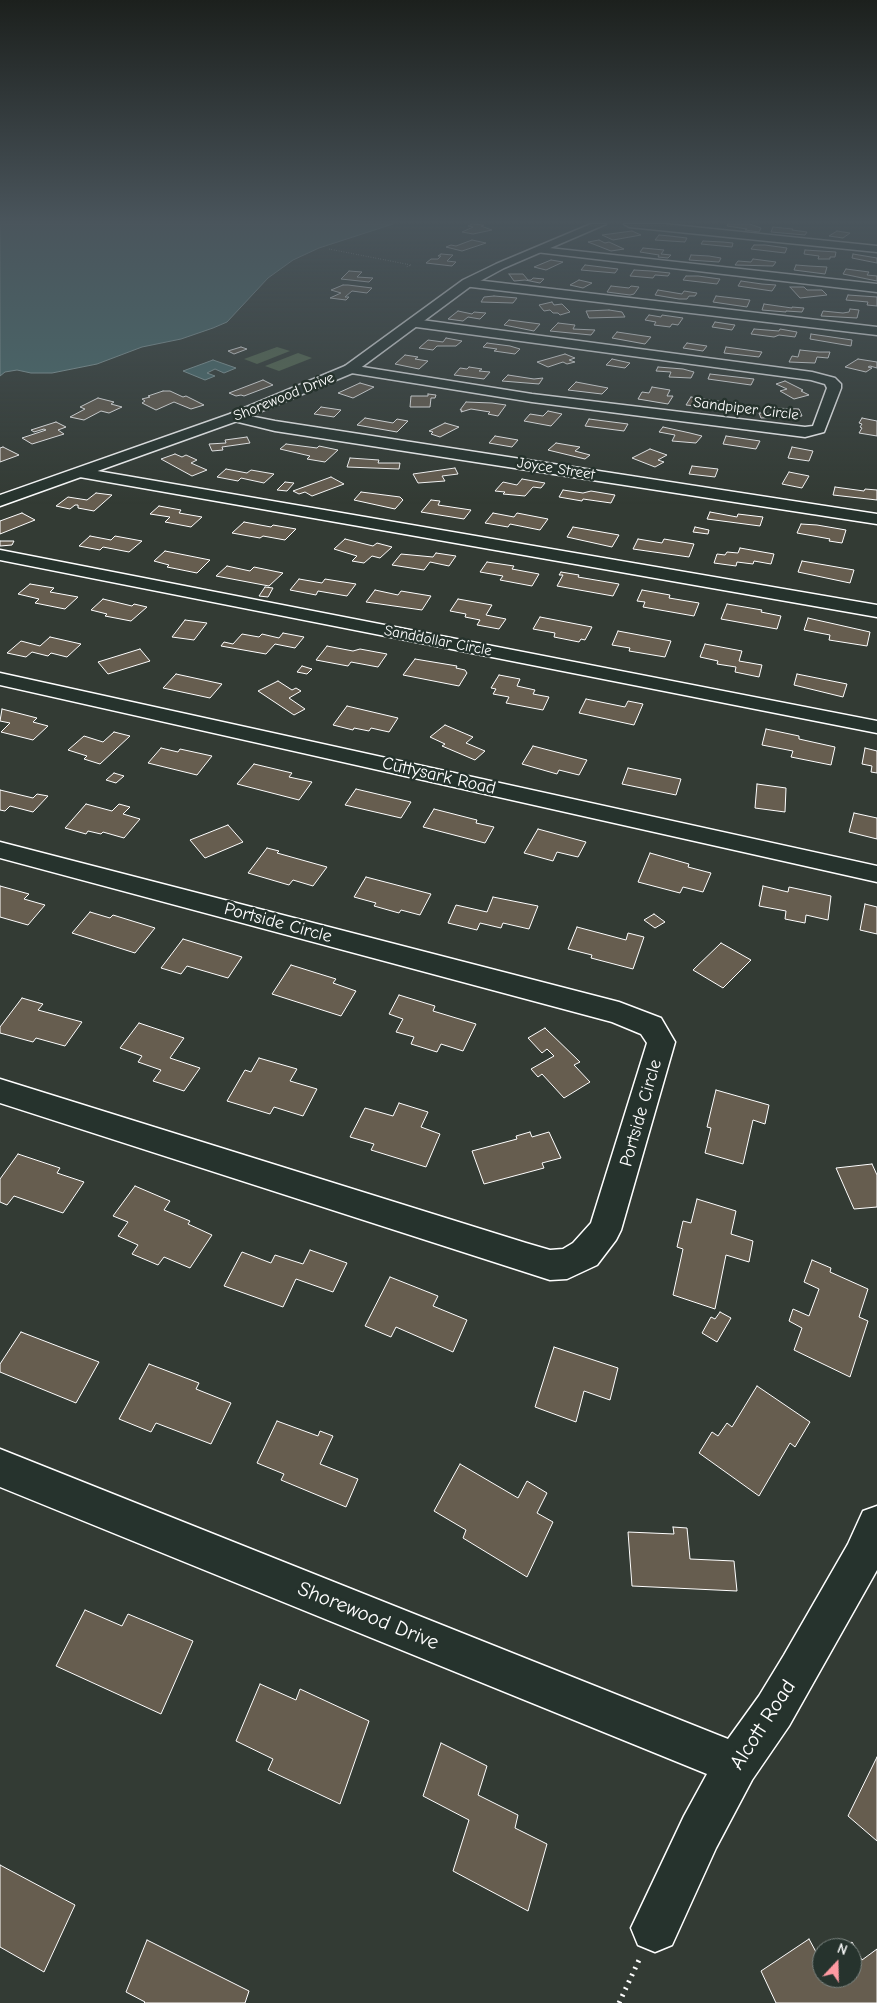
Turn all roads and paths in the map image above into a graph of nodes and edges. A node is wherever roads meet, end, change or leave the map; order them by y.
1 (421, 317) edge
2 (758, 317) edge
3 (414, 323) junction
4 (877, 332) edge
5 (350, 370) junction
6 (235, 417) junction
7 (80, 472) junction
8 (0, 501) edge
9 (877, 520) edge
10 (0, 555) edge
11 (877, 611) edge
12 (0, 679) edge
13 (877, 727) edge
14 (0, 850) edge
15 (877, 874) edge
16 (0, 1092) edge
17 (0, 1468) edge
18 (877, 1526) edge
19 (736, 1764) junction
20 (655, 1928) joint
21 (619, 2003) edge

1 - 3 street, Shorewood Drive
2 - 4 street
3 - 5 street, Shorewood Drive
3 - 5 street, Sandpiper Circle
5 - 6 street, Shorewood Drive
6 - 7 street, Shorewood Drive
6 - 9 street, Joyce Street
7 - 8 street, Shorewood Drive
7 - 11 street
10 - 13 street, Sanddollar Circle
12 - 15 street, Cuttysark Road
14 - 16 street, Portside Circle
17 - 19 street, Shorewood Drive
18 - 19 street, Alcott Road
19 - 20 street, Alcott Road
20 - 21 path

